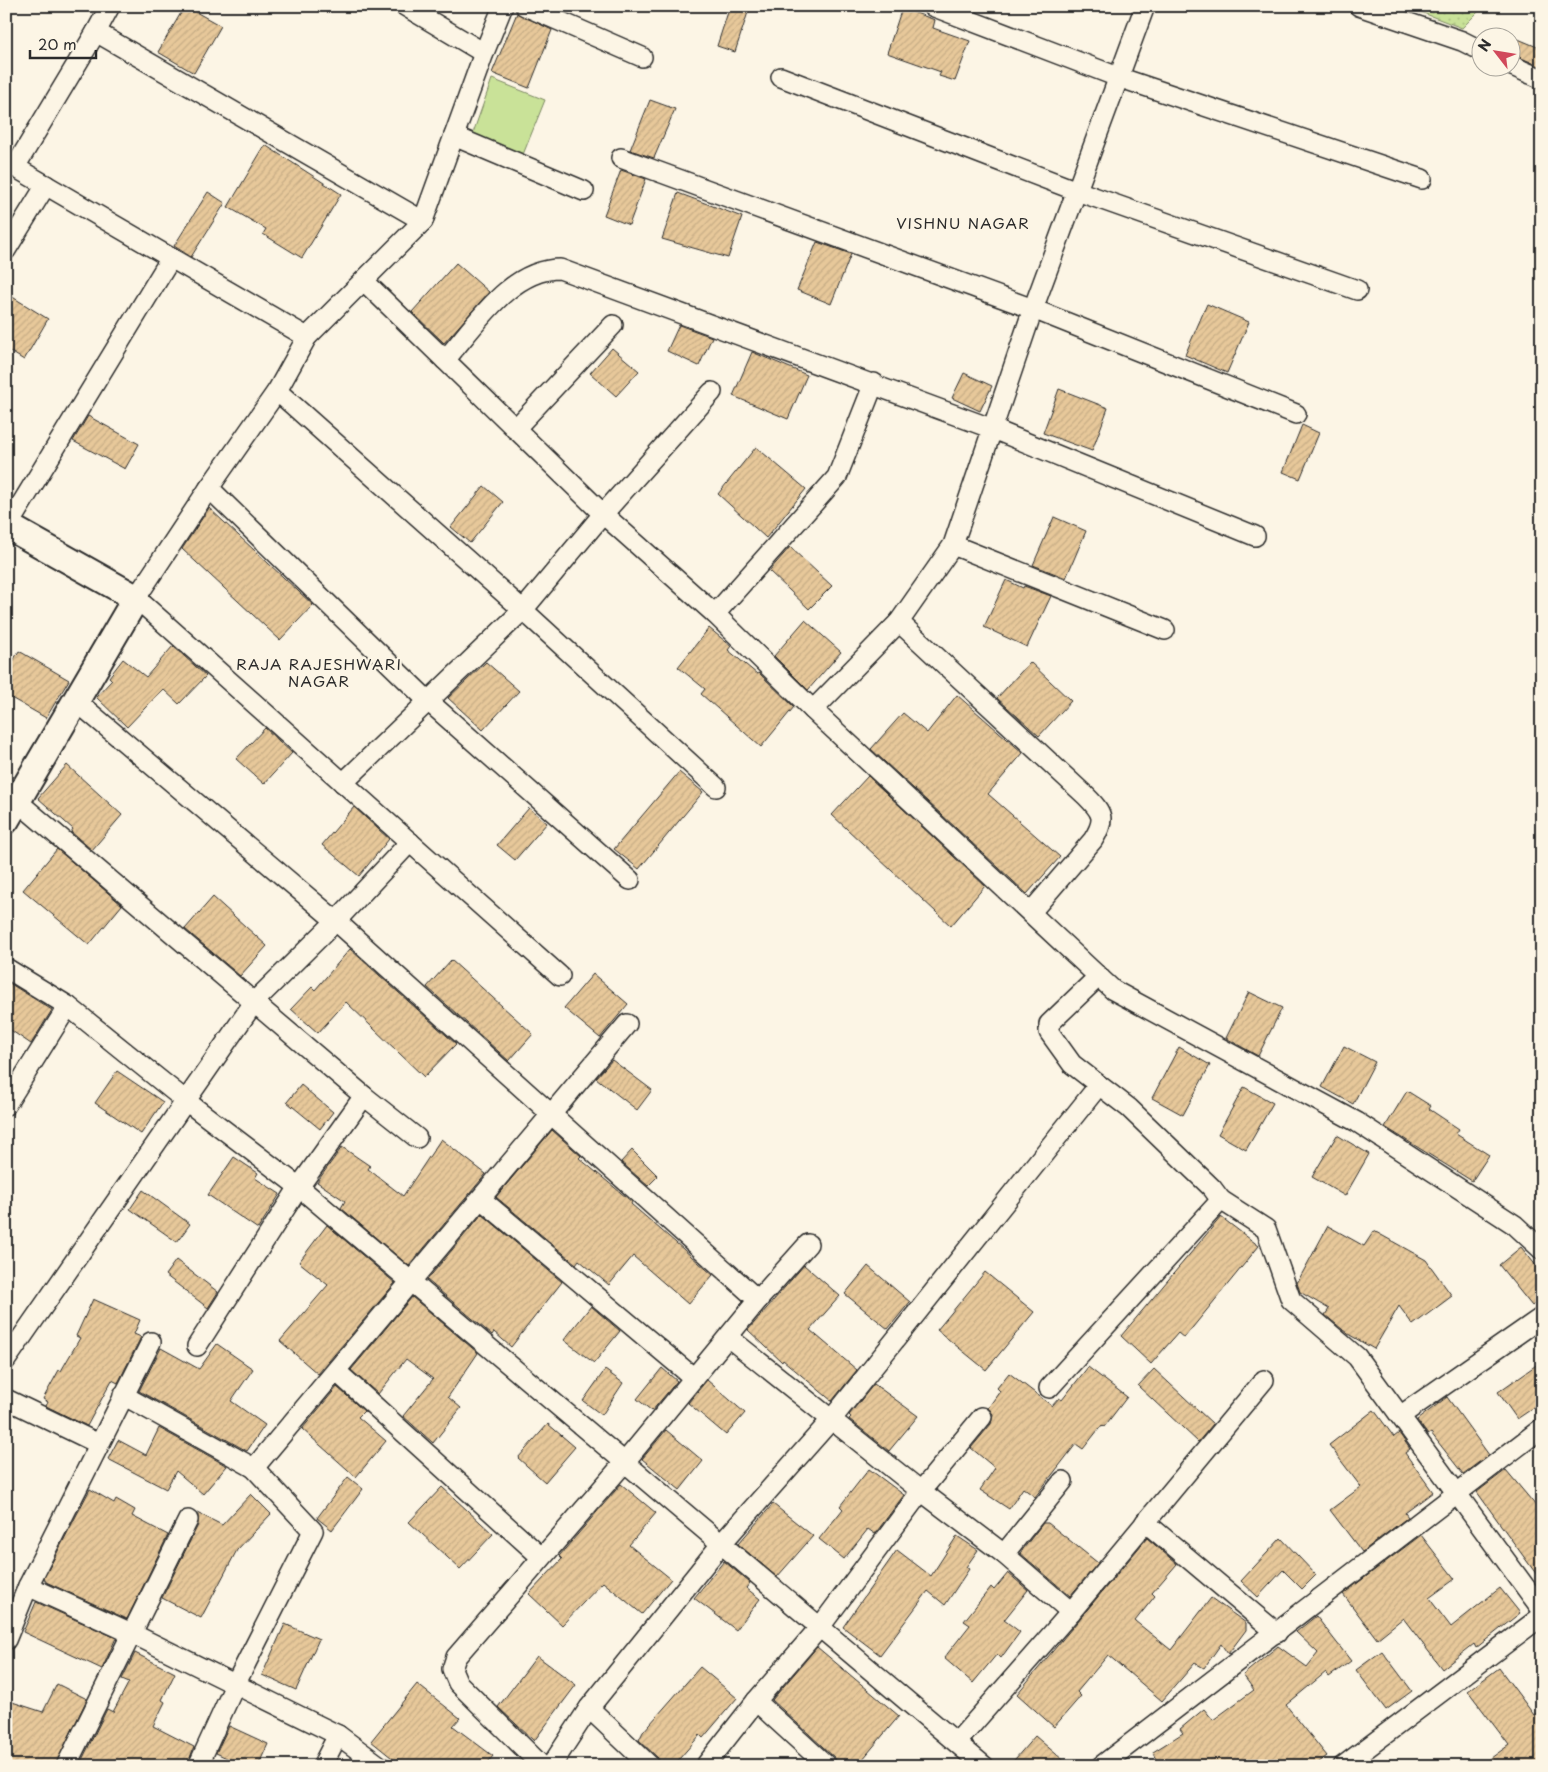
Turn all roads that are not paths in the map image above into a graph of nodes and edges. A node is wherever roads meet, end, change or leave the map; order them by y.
1 (110, 6) edge
2 (405, 6) edge
3 (503, 6) edge
4 (525, 6) edge
5 (932, 6) edge
6 (1145, 6) edge
7 (1359, 6) edge
8 (96, 32) junction
9 (1470, 45) edge
10 (484, 53) junction
11 (642, 57) dead end
12 (1520, 69) edge
13 (782, 77) dead end
14 (1118, 77) junction
15 (1542, 79) edge
16 (454, 136) junction
17 (621, 158) dead end
18 (11, 165) edge
19 (1422, 179) dead end
20 (46, 185) junction
21 (584, 191) dead end
22 (1077, 191) junction
23 (423, 220) junction
24 (6, 250) edge
25 (171, 258) junction
26 (364, 281) junction
27 (1357, 290) dead end
28 (1033, 309) junction
29 (613, 325) dead end
30 (307, 337) junction
31 (445, 360) junction
32 (874, 383) junction
33 (277, 391) junction
34 (712, 392) dead end
35 (1296, 414) dead end
36 (515, 429) junction
37 (993, 429) junction
38 (209, 488) junction
39 (603, 514) junction
40 (7, 527) edge
41 (1255, 536) dead end
42 (953, 545) junction
43 (136, 598) junction
44 (523, 610) junction
45 (714, 614) junction
46 (899, 622) junction
47 (1165, 630) dead end
48 (428, 700) junction
49 (76, 701) junction
50 (813, 710) junction
51 (343, 783) junction
52 (716, 787) dead end
53 (12, 810) edge
54 (410, 842) junction
55 (630, 880) dead end
56 (1031, 912) junction
57 (336, 921) junction
58 (6, 968) edge
59 (560, 976) dead end
60 (1099, 976) junction
61 (255, 1001) junction
62 (68, 1006) junction
63 (627, 1024) dead end
64 (1099, 1085) junction
65 (364, 1096) junction
66 (186, 1101) junction
67 (6, 1105) edge
68 (552, 1113) junction
69 (417, 1138) dead end
70 (299, 1187) junction
71 (481, 1200) junction
72 (1221, 1200) junction
73 (808, 1244) dead end
74 (1542, 1250) edge
75 (410, 1282) junction
76 (758, 1300) junction
77 (1542, 1317) edge
78 (728, 1338) junction
79 (151, 1342) dead end
80 (197, 1346) dead end
81 (6, 1360) edge
82 (336, 1371) junction
83 (694, 1378) junction
84 (1264, 1380) dead end
85 (1049, 1388) dead end
86 (123, 1395) junction
87 (6, 1399) edge
88 (1400, 1416) junction
89 (982, 1417) dead end
90 (831, 1420) junction
91 (1542, 1428) edge
92 (99, 1444) junction
93 (624, 1463) junction
94 (254, 1468) junction
95 (1063, 1481) dead end
96 (921, 1491) junction
97 (1457, 1493) junction
98 (188, 1520) dead end
99 (1145, 1522) junction
100 (722, 1543) junction
101 (1004, 1554) junction
102 (541, 1557) junction
103 (28, 1586) junction
104 (1542, 1610) edge
105 (1071, 1612) junction
106 (1542, 1616) edge
107 (820, 1627) junction
108 (131, 1633) junction
109 (1277, 1633) junction
110 (6, 1640) edge
111 (235, 1684) junction
112 (756, 1701) junction
113 (589, 1708) junction
114 (338, 1735) junction
115 (957, 1742) junction
116 (66, 1766) edge
117 (198, 1766) edge
118 (322, 1766) edge
119 (380, 1766) edge
120 (542, 1766) edge
121 (551, 1766) edge
122 (650, 1766) edge
123 (705, 1766) edge
124 (827, 1766) edge
125 (984, 1766) edge
126 (1101, 1766) edge
127 (1343, 1766) edge

1 - 8 street
2 - 10 street
3 - 10 street
4 - 11 street
5 - 14 street
6 - 14 street
7 - 9 street
8 - 18 street
8 - 23 street
10 - 16 street
12 - 15 street
13 - 22 street
14 - 19 street
14 - 22 street
16 - 21 street
16 - 23 street
17 - 28 street
18 - 20 street
20 - 24 street
20 - 25 street
22 - 27 street
22 - 28 street
23 - 26 street
25 - 30 street
25 - 40 street
26 - 30 street
26 - 31 street
28 - 35 street
28 - 37 street
29 - 36 street
30 - 33 street
31 - 32 street
31 - 36 street
32 - 37 street
32 - 45 street
33 - 38 street
33 - 44 street
34 - 39 street
36 - 39 street
37 - 41 street
37 - 42 street
38 - 43 street
38 - 48 street
39 - 44 street
39 - 45 street
40 - 43 street
42 - 46 street
42 - 47 street
43 - 49 street
43 - 51 street
44 - 48 street
44 - 52 street
45 - 50 street
46 - 50 street
46 - 56 street
48 - 51 street
48 - 55 street
49 - 53 street
49 - 57 street
50 - 56 street
51 - 54 street
53 - 61 street
54 - 57 street
54 - 59 street
56 - 60 street
57 - 61 street
57 - 68 street
58 - 62 street
60 - 64 street
60 - 74 street
61 - 65 street
61 - 66 street
62 - 66 street
62 - 67 street
63 - 68 street
64 - 72 street
64 - 90 street
65 - 69 street
65 - 70 street
66 - 70 street
66 - 81 street
68 - 71 street
68 - 76 street
70 - 75 street
70 - 80 street
71 - 75 street
71 - 83 street
72 - 85 street
72 - 88 street
73 - 76 street
75 - 82 street
75 - 93 street
76 - 78 street
77 - 88 street
78 - 83 street
78 - 90 street
79 - 86 street
82 - 94 street
82 - 102 street
83 - 93 street
84 - 99 street
86 - 92 street
86 - 94 street
87 - 92 street
88 - 97 street
89 - 96 street
90 - 96 street
90 - 100 street
91 - 97 street
92 - 103 street
93 - 100 street
93 - 102 street
94 - 111 street
95 - 101 street
96 - 101 street
96 - 107 street
97 - 104 street
97 - 109 street
98 - 108 street
99 - 105 street
99 - 109 street
100 - 107 street
100 - 113 street
101 - 105 street
102 - 120 street
103 - 108 street
103 - 110 street
105 - 115 street
106 - 127 street
107 - 112 street
107 - 115 street
108 - 111 street
108 - 116 street
109 - 126 street
111 - 114 street
111 - 117 street
112 - 123 street
112 - 124 street
113 - 121 street
113 - 122 street
114 - 118 street
114 - 119 street
115 - 125 street

